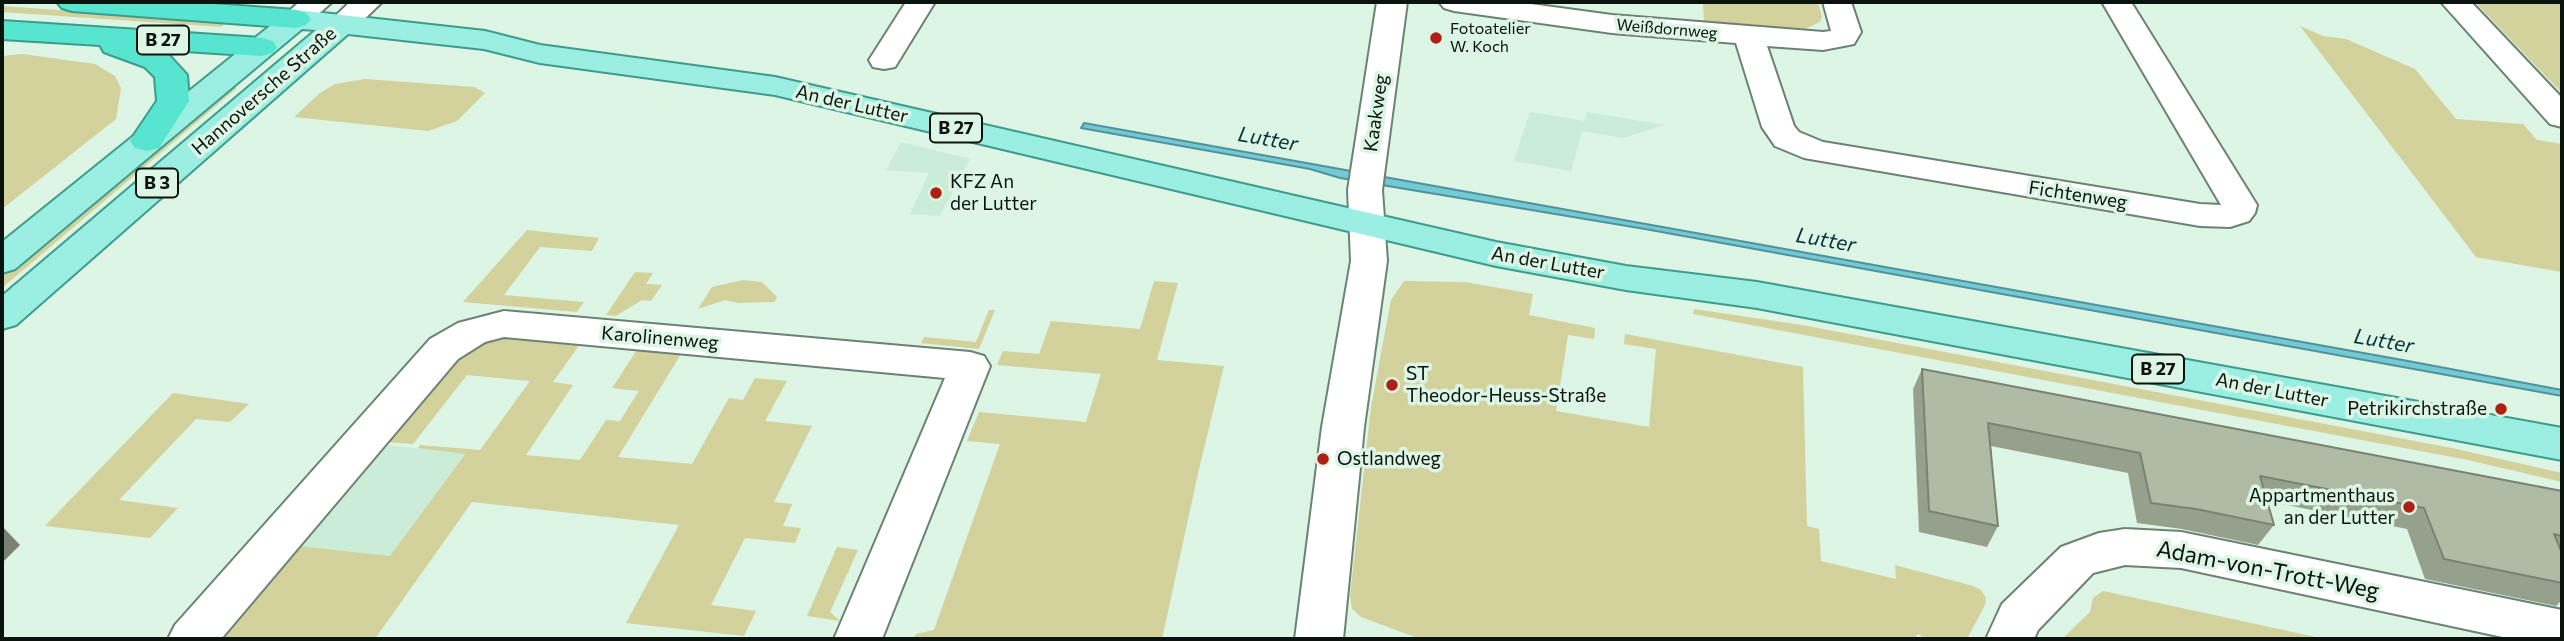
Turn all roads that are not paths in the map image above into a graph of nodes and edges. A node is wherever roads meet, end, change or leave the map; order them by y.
1 (72, 2) edge
2 (146, 2) edge
3 (367, 2) edge
4 (920, 2) edge
5 (1392, 2) edge
6 (1454, 2) edge
7 (1837, 2) edge
8 (2117, 2) edge
9 (2455, 2) edge
10 (105, 4) junction
11 (307, 10) edge
12 (341, 25) junction
13 (2, 30) edge
14 (65, 34) junction
15 (1749, 36) junction
16 (262, 47) junction
17 (312, 50) junction
18 (540, 54) junction
19 (884, 60) dead end
20 (2562, 117) edge
21 (147, 141) junction
22 (1367, 194) junction
23 (2, 261) edge
24 (2, 316) edge
25 (2562, 444) edge
26 (2562, 630) edge
27 (192, 639) edge
28 (858, 639) edge
29 (1320, 639) edge
30 (2010, 639) edge

1 - 10 highway
2 - 10 highway
3 - 12 street, Hannoversche Straße
4 - 19 street
5 - 22 street, Kaakweg
6 - 15 street, Weißdornweg
7 - 15 street, Weißdornweg
8 - 15 street, Fichtenweg
9 - 20 street
10 - 11 highway
11 - 12 main road, An der Lutter
11 - 16 main road, Hannoversche Straße
12 - 17 main road, Hannoversche Straße / B 3
12 - 18 main road, An der Lutter / B 27
13 - 14 highway, B 3
14 - 16 highway, B 27
14 - 21 highway, B 3
16 - 17 main road, An der Lutter / B 27
16 - 21 main road, Hannoversche Straße / B 3
17 - 18 main road, An der Lutter / B 27
17 - 24 main road, Hannoversche Straße / B 3
18 - 22 main road, An der Lutter / B 27
21 - 23 main road, Hannoversche Straße / B 3
22 - 25 main road, An der Lutter / B 27
22 - 29 street, Kaakweg
26 - 30 street, Adam-von-Trott-Weg
27 - 28 street, Karolinenweg

